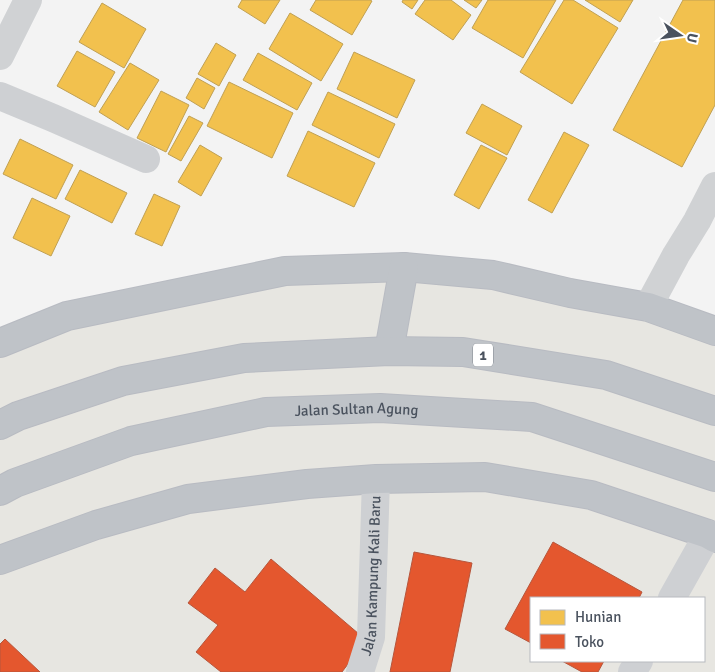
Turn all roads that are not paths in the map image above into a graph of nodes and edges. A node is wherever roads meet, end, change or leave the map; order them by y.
1 (28, 0) edge
2 (0, 56) edge
3 (0, 96) edge
4 (146, 159) dead end
5 (715, 186) edge
6 (404, 267) junction
7 (648, 307) junction
8 (715, 332) edge
9 (0, 343) edge
10 (389, 351) junction
11 (715, 410) edge
12 (0, 425) edge
13 (715, 477) edge
14 (376, 479) junction
15 (0, 491) edge
16 (712, 536) edge
17 (0, 560) edge
18 (673, 597) edge
19 (360, 672) edge

1 - 2 street
3 - 4 street
5 - 7 street
6 - 7 highway
6 - 9 highway
6 - 10 highway
7 - 8 highway
10 - 11 highway, 1
10 - 12 highway, 1
13 - 15 highway, Jalan Sultan Agung
14 - 16 highway
14 - 17 highway
14 - 19 street, Jalan Kampung Kali Baru
16 - 18 street

